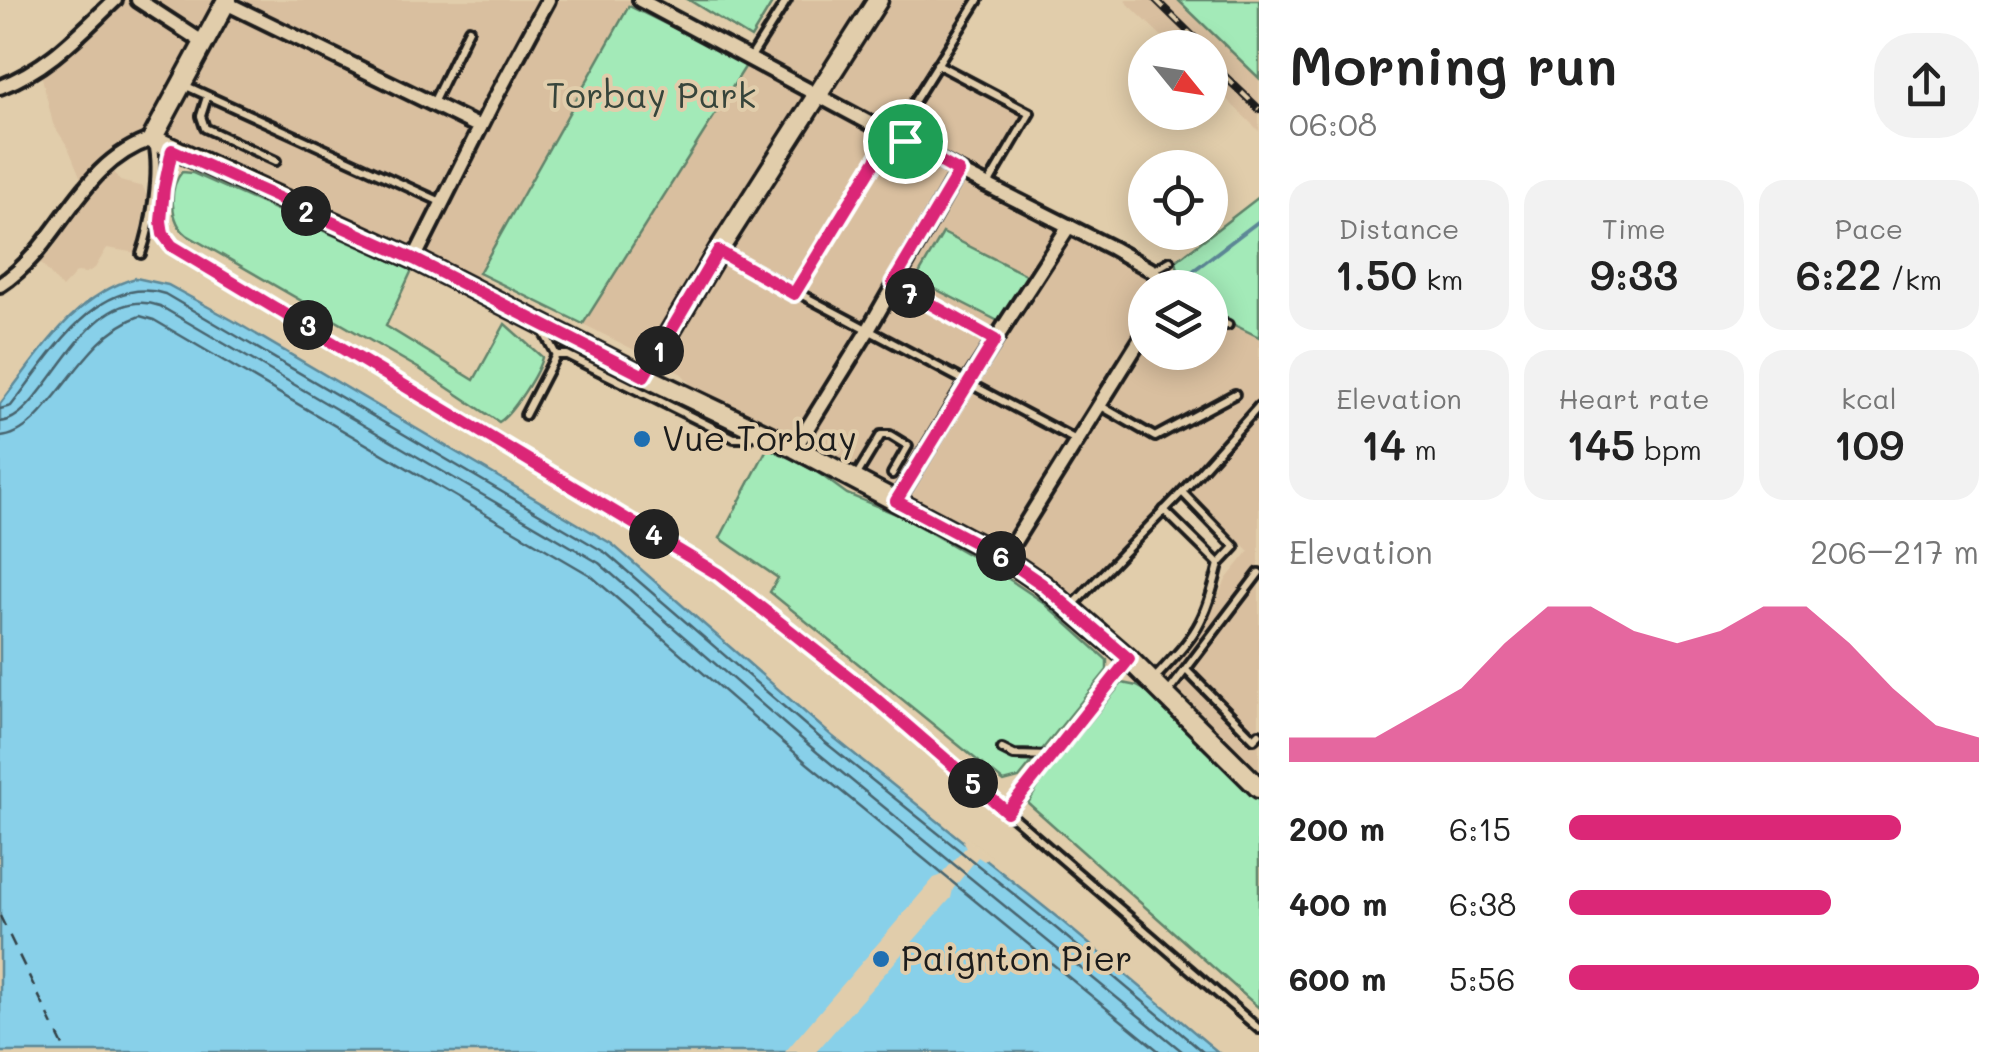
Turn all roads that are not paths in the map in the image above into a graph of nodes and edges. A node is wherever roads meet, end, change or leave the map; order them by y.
1 (116, 0) edge
2 (138, 0) edge
3 (548, 0) edge
4 (640, 0) edge
5 (786, 0) edge
6 (877, 0) edge
7 (978, 0) edge
8 (226, 2) edge
9 (469, 29) dead end
10 (204, 43) junction
11 (751, 57) junction
12 (937, 64) junction
13 (183, 84) junction
14 (0, 86) edge
15 (818, 94) junction
16 (207, 97) junction
17 (432, 104) junction
18 (480, 127) junction
19 (892, 134) junction
20 (152, 139) junction
21 (172, 150) junction
22 (276, 161) dead end
23 (959, 172) junction
24 (988, 184) junction
25 (441, 202) junction
26 (1069, 226) junction
27 (718, 251) junction
28 (141, 254) dead end
29 (414, 259) junction
30 (1170, 261) dead end
31 (1151, 270) edge
32 (1155, 270) edge
33 (893, 283) junction
34 (0, 285) edge
35 (794, 294) junction
36 (539, 322) junction
37 (868, 332) junction
38 (995, 340) junction
39 (556, 355) junction
40 (1128, 359) edge
41 (644, 376) junction
42 (968, 382) junction
43 (1235, 394) dead end
44 (1099, 405) junction
45 (1259, 406) edge
46 (525, 415) dead end
47 (754, 430) junction
48 (1076, 440) junction
49 (908, 446) junction
50 (795, 448) junction
51 (924, 452) junction
52 (892, 474) dead end
53 (853, 481) junction
54 (1182, 492) junction
55 (896, 501) junction
56 (1164, 510) junction
57 (1004, 558) junction
58 (1219, 564) junction
59 (1259, 572) edge
60 (1070, 608) junction
61 (1129, 659) junction
62 (1187, 670) junction
63 (1152, 680) junction
64 (1167, 694) junction
65 (1259, 734) edge
66 (1002, 749) dead end
67 (1052, 756) junction
68 (1257, 780) edge
69 (1007, 812) junction
70 (1259, 1029) edge

1 - 14 street
2 - 10 street
3 - 18 street
4 - 11 street
5 - 11 lane
6 - 15 main road
7 - 12 lane
8 - 10 main road
8 - 17 street
9 - 17 lane
10 - 13 main road
11 - 15 street
12 - 19 lane
12 - 24 lane
13 - 16 lane
13 - 20 main road
15 - 19 street
15 - 27 main road
16 - 22 lane
16 - 25 lane
17 - 18 street
18 - 25 street
19 - 23 street
19 - 35 lane
20 - 21 main road
20 - 28 lane
20 - 34 street
21 - 29 main road
21 - 69 lane
23 - 24 street
23 - 33 street
24 - 26 street
25 - 29 street
26 - 31 street
26 - 38 street
27 - 35 lane
27 - 41 main road
29 - 36 main road
30 - 32 lane
33 - 37 street
33 - 38 lane
35 - 37 lane
36 - 39 lane
36 - 41 main road
37 - 42 lane
37 - 50 street
38 - 42 street
39 - 46 lane
39 - 47 lane
40 - 44 street
41 - 47 main road
42 - 48 lane
42 - 51 street
43 - 44 lane
44 - 48 street
45 - 54 lane
47 - 50 main road
48 - 57 street
49 - 51 lane
49 - 52 lane
49 - 53 lane
50 - 53 main road
51 - 55 street
53 - 55 main road
54 - 56 lane
54 - 58 lane
55 - 57 main road
56 - 58 lane
56 - 60 lane
57 - 60 main road
58 - 63 lane
59 - 62 lane
60 - 61 main road
61 - 63 main road
61 - 67 lane
62 - 64 lane
62 - 65 lane
63 - 64 main road
64 - 68 main road
66 - 67 lane
67 - 69 lane
69 - 70 lane

